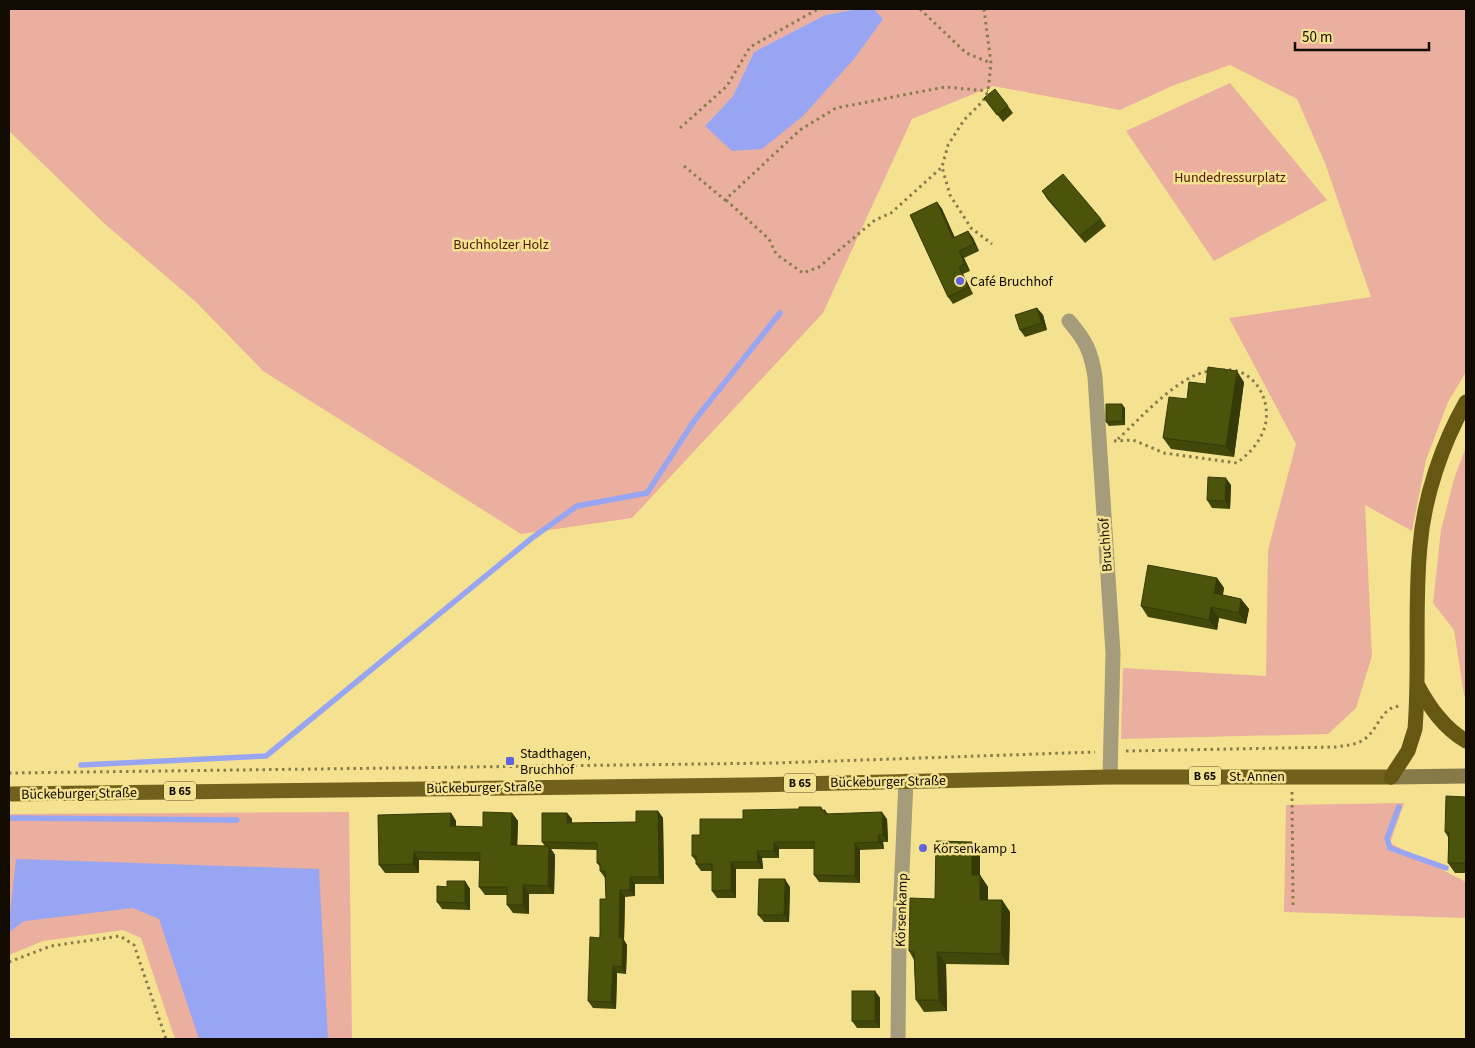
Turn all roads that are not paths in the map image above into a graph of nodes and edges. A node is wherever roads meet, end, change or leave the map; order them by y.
1 (1069, 321) dead end
2 (1466, 402) edge
3 (1418, 684) junction
4 (1466, 741) edge
5 (1466, 776) edge
6 (1110, 777) junction
7 (1391, 777) junction
8 (1018, 778) joint
9 (906, 780) junction
10 (9, 794) edge
11 (898, 1039) edge

1 - 6 street, Bruchhof
2 - 3 highway
3 - 4 highway
3 - 7 highway
5 - 7 main road, St. Annen
6 - 7 main road, St. Annen / B 65
6 - 8 main road, St. Annen / B 65
8 - 9 main road, Bückeburger Straße / B 65
9 - 10 main road, Bückeburger Straße / B 65
9 - 11 street, Körsenkamp

